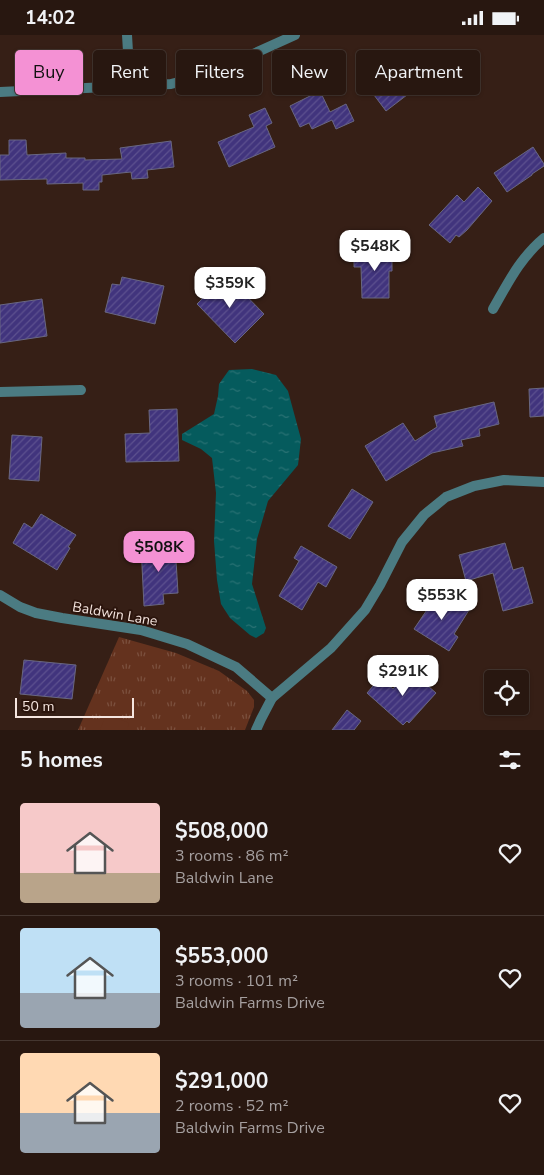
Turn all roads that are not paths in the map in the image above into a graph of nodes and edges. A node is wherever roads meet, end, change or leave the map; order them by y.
1 (127, 35) edge
2 (295, 35) edge
3 (128, 50) edge
4 (166, 84) edge
5 (93, 87) edge
6 (0, 92) edge
7 (544, 238) edge
8 (493, 309) dead end
9 (82, 390) dead end
10 (0, 392) edge
11 (544, 482) edge
12 (0, 595) edge
13 (272, 698) junction
14 (256, 730) edge

1 - 3 street
2 - 4 street
5 - 6 street
7 - 8 street
9 - 10 street
11 - 13 street
12 - 13 street, Baldwin Lane
13 - 14 street

